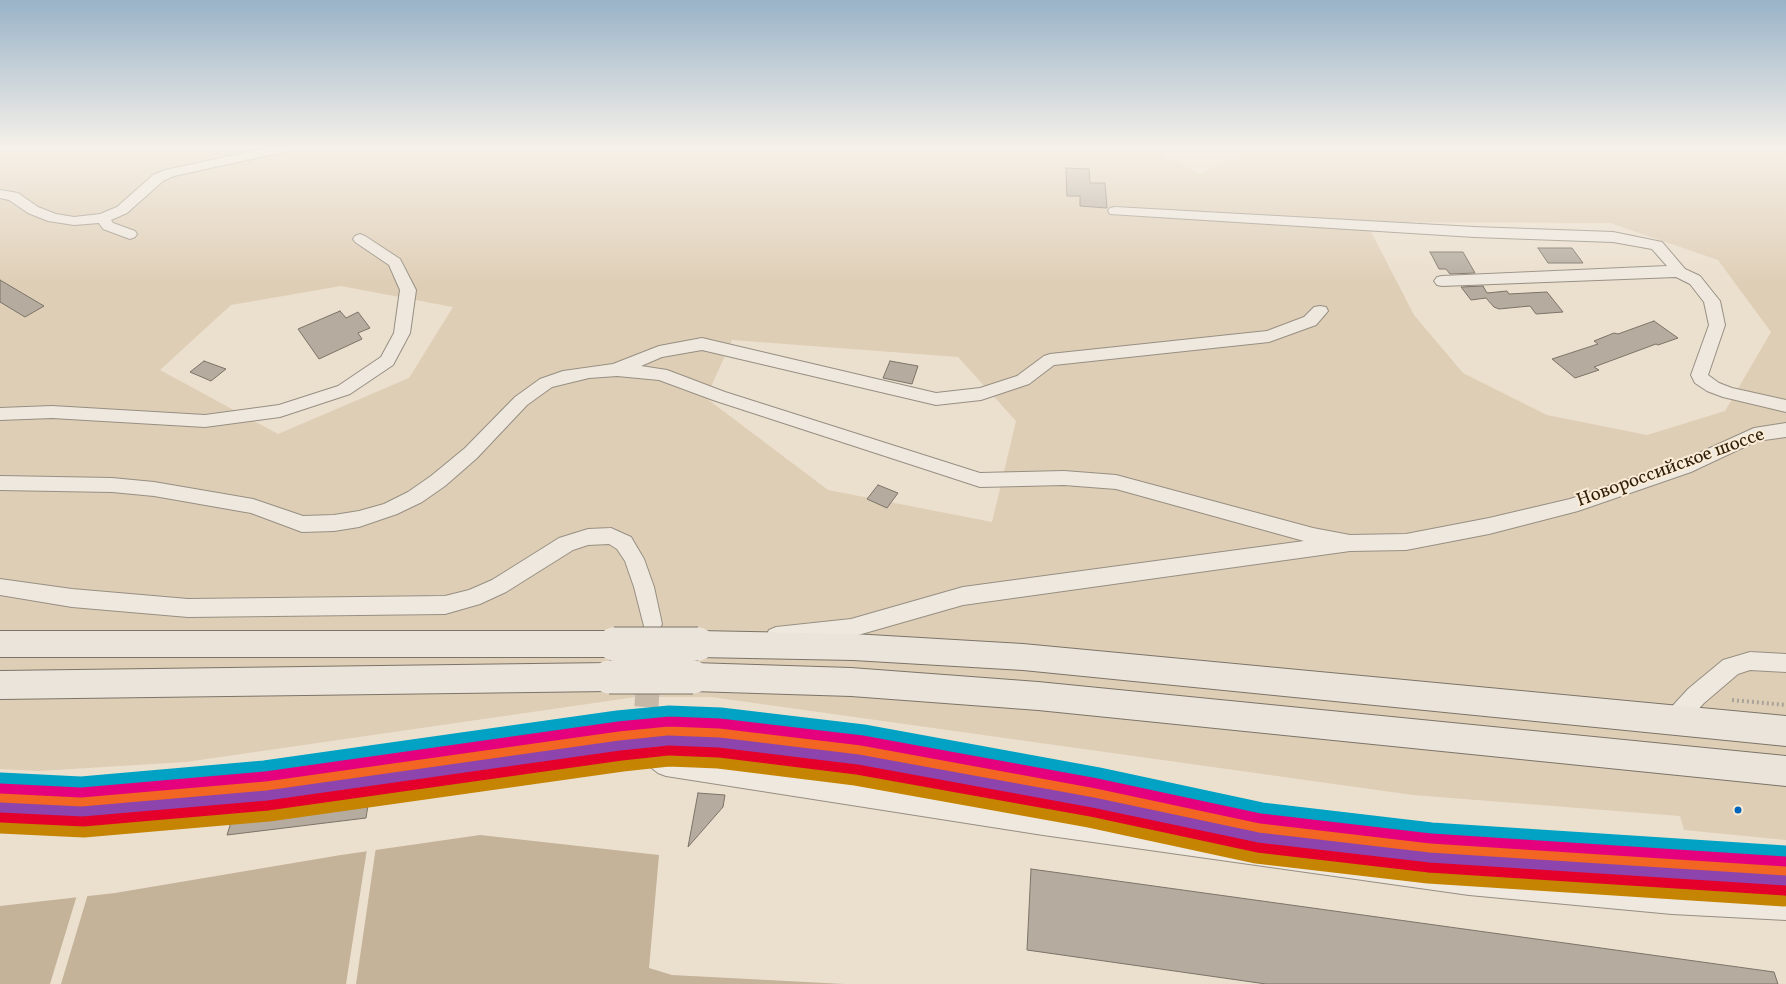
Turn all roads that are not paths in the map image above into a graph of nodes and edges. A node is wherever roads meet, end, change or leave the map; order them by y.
1 (141, 193) edge
2 (0, 194) edge
3 (1115, 211) dead end
4 (103, 218) junction
5 (130, 234) dead end
6 (360, 239) dead end
7 (1680, 272) junction
8 (1442, 281) dead end
9 (1320, 311) dead end
10 (617, 370) junction
11 (1786, 406) edge
12 (0, 414) edge
13 (1786, 430) edge
14 (0, 483) edge
15 (1350, 543) junction
16 (0, 587) edge
17 (652, 624) dead end
18 (0, 644) edge
19 (698, 644) junction
20 (1786, 663) edge
21 (0, 685) edge
22 (1674, 720) junction
23 (1786, 731) edge
24 (646, 747) joint
25 (1786, 770) edge
26 (0, 818) edge
27 (1786, 907) edge

1 - 4 street
2 - 4 street
3 - 7 street
4 - 5 street
6 - 12 street
7 - 8 street
7 - 11 street
9 - 10 street
10 - 14 street
10 - 15 street
13 - 15 street, Новороссийское шоссе
15 - 19 street
16 - 17 street
18 - 19 highway, bridge
19 - 22 highway
20 - 22 street
21 - 25 highway, bridge
22 - 23 highway
24 - 26 street
24 - 27 street

